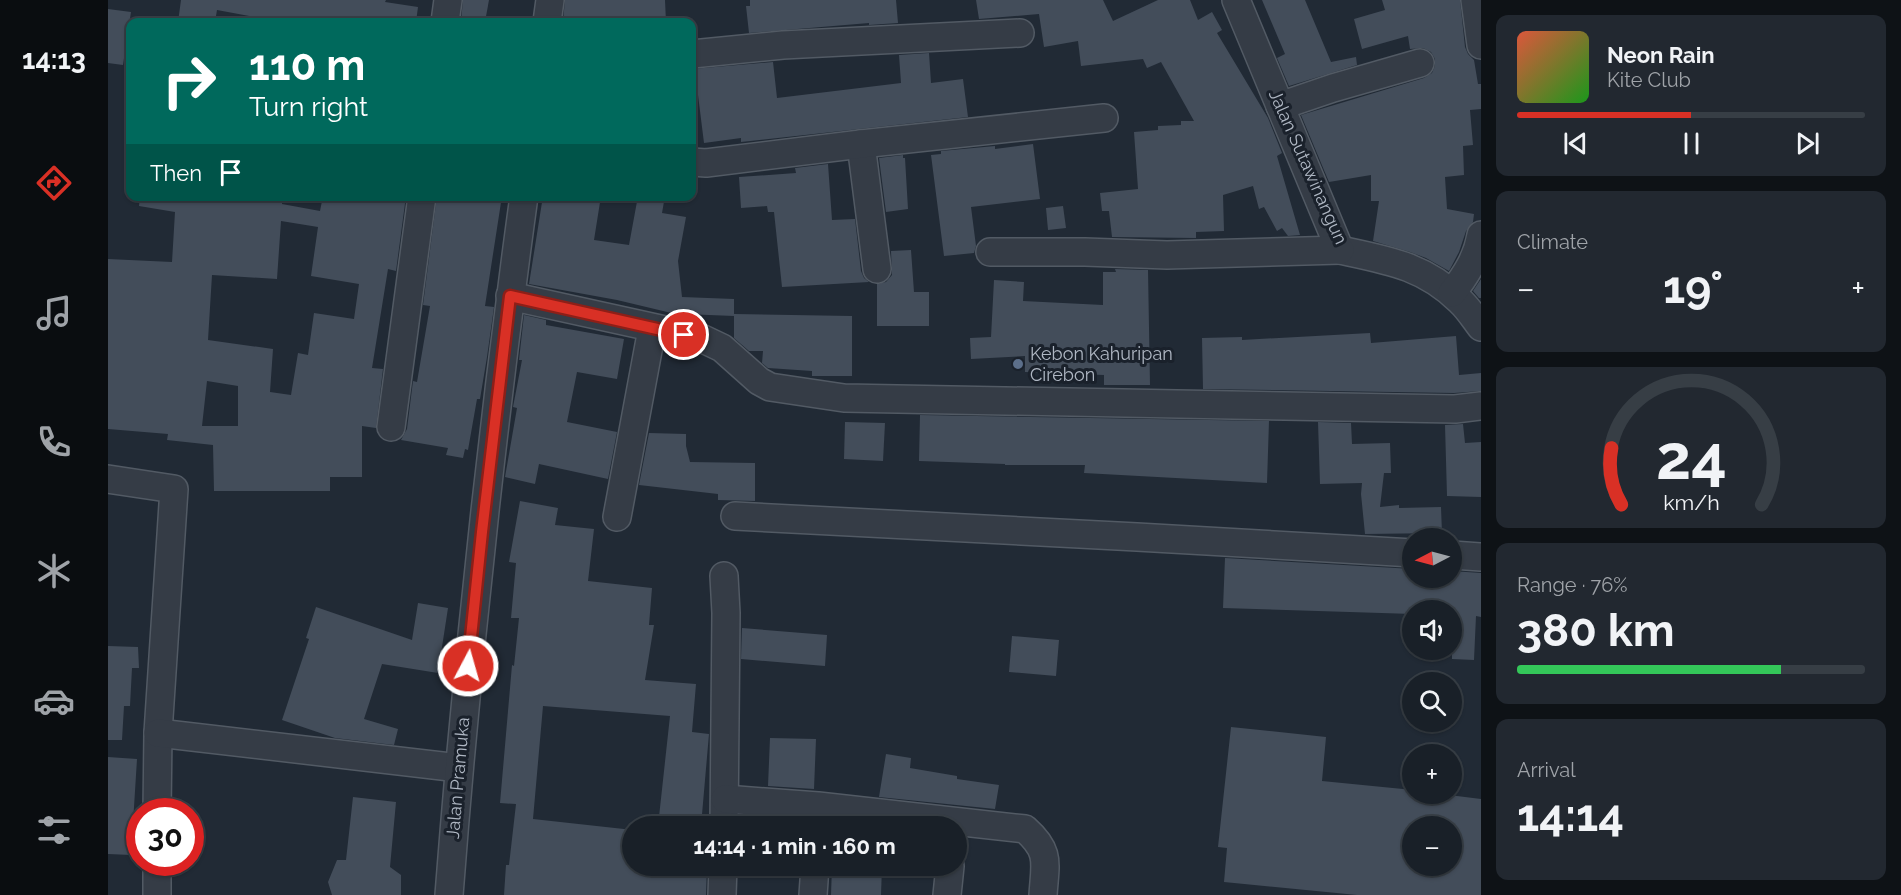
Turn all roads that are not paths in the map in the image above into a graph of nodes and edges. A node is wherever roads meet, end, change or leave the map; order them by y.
1 (448, 0) edge
2 (550, 0) edge
3 (1236, 0) edge
4 (1475, 0) edge
5 (446, 18) edge
6 (548, 18) edge
7 (1020, 33) dead end
8 (1481, 45) edge
9 (696, 54) edge
10 (1420, 63) dead end
11 (1280, 106) junction
12 (1104, 118) dead end
13 (861, 144) junction
14 (696, 156) edge
15 (421, 201) edge
16 (523, 201) edge
17 (1481, 235) edge
18 (1340, 250) junction
19 (990, 252) dead end
20 (877, 269) dead end
21 (1452, 293) junction
22 (510, 296) junction
23 (1481, 327) edge
24 (652, 329) junction
25 (1481, 406) edge
26 (391, 427) dead end
27 (108, 479) edge
28 (735, 516) dead end
29 (617, 517) dead end
30 (1402, 552) edge
31 (1462, 556) edge
32 (1481, 557) edge
33 (724, 576) dead end
34 (158, 733) junction
35 (459, 768) junction
36 (157, 798) edge
37 (725, 799) junction
38 (724, 816) edge
39 (817, 816) edge
40 (967, 825) edge
41 (157, 876) edge
42 (723, 876) edge
43 (814, 876) edge
44 (949, 876) edge
45 (157, 895) edge
46 (449, 895) edge
47 (722, 895) edge
48 (813, 895) edge
49 (946, 895) edge
50 (1043, 895) edge

1 - 5 street
2 - 6 street
3 - 11 street, Jalan Sutawinangun
4 - 8 street
7 - 9 street
10 - 11 street
11 - 18 street, Jalan Sutawinangun
12 - 13 street
13 - 14 street
13 - 20 street
15 - 26 street
16 - 22 street, Jalan Pramuka
17 - 21 street
18 - 19 street
18 - 21 street, Jalan Sutawinangun
21 - 23 street, Jalan Sutawinangun
22 - 24 street
22 - 35 street, Jalan Pramuka
24 - 25 street
24 - 29 street
27 - 34 street
28 - 30 street
31 - 32 street
33 - 37 street
34 - 35 street
34 - 36 street
35 - 46 street, Jalan Pramuka
37 - 38 street
37 - 39 street
40 - 50 street
41 - 45 street
42 - 47 street
43 - 48 street
44 - 49 street

